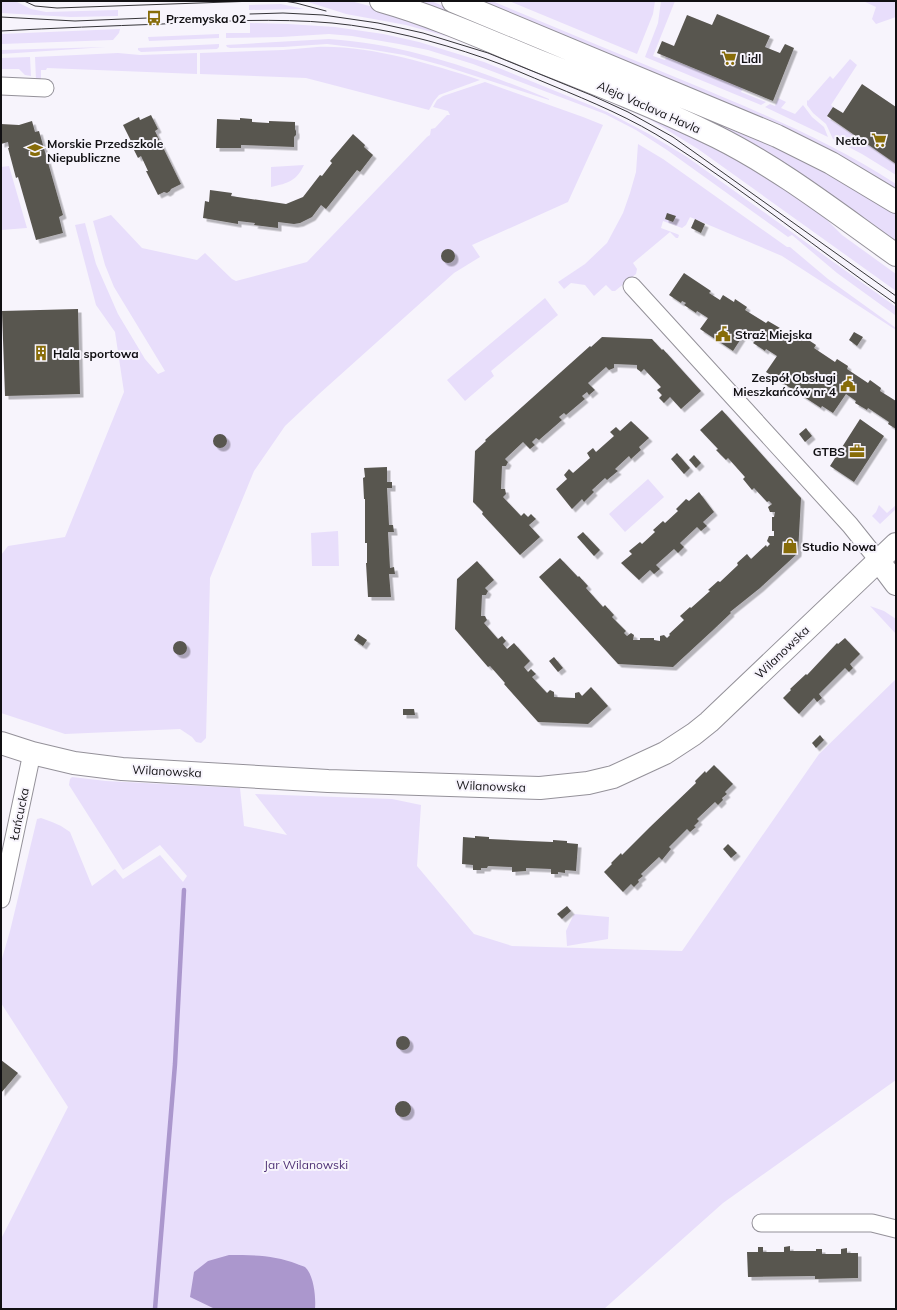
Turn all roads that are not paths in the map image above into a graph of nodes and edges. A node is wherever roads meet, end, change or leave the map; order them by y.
1 (381, 1) edge
2 (453, 1) edge
3 (1, 86) edge
4 (45, 88) dead end
5 (896, 202) edge
6 (896, 255) edge
7 (632, 286) dead end
8 (896, 544) edge
9 (878, 560) junction
10 (896, 584) edge
11 (1, 743) edge
12 (32, 753) junction
13 (1, 899) edge
14 (760, 1223) dead end
15 (896, 1229) edge

1 - 6 main road, Aleja Vaclava Havla
2 - 5 main road, Aleja Vaclava Havla
3 - 4 street
7 - 9 street
8 - 9 main road, Wilanowska
9 - 10 main road
9 - 12 main road, Wilanowska
11 - 12 main road, Wilanowska
12 - 13 street, Łańcucka
14 - 15 street

